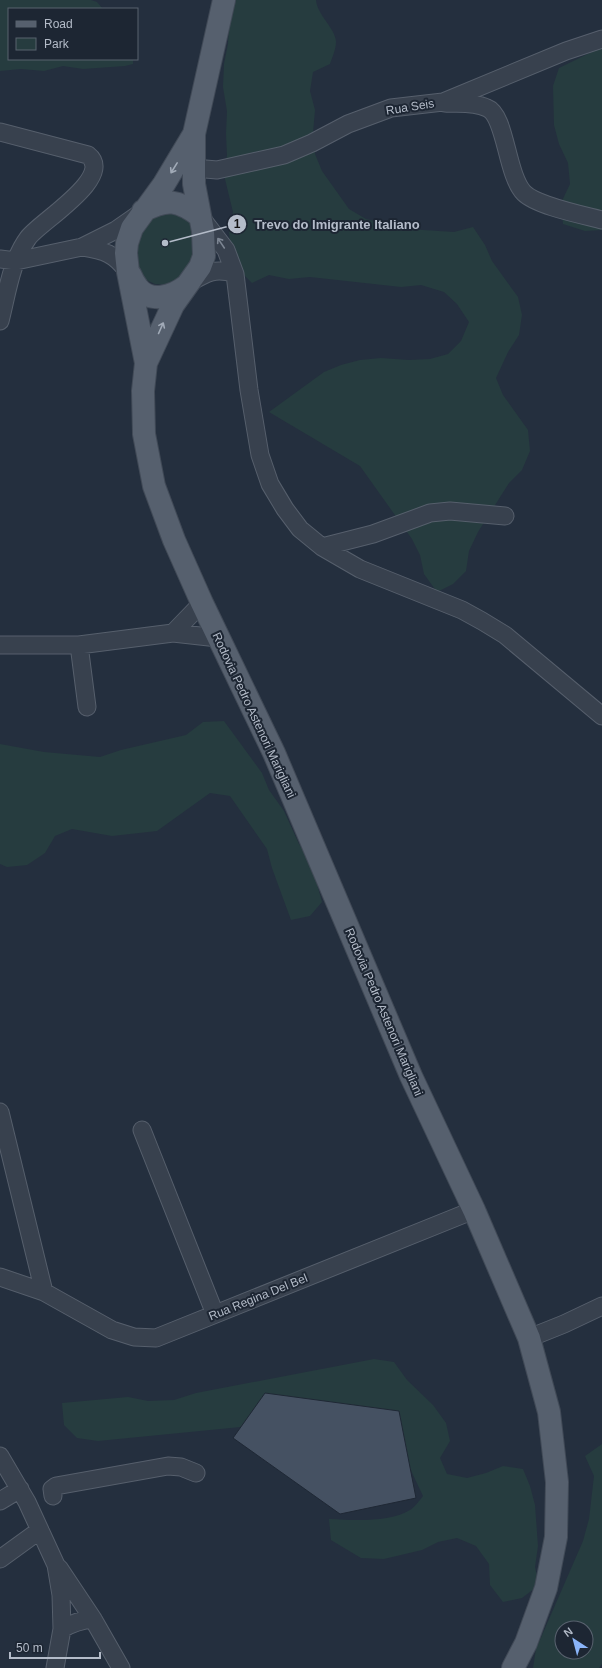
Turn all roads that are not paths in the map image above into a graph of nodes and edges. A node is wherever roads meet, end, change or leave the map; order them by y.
1 (224, 0) edge
2 (602, 39) edge
3 (443, 102) junction
4 (0, 132) edge
5 (194, 134) junction
6 (194, 168) junction
7 (143, 211) junction
8 (200, 216) junction
9 (602, 220) edge
10 (82, 247) junction
11 (8, 260) edge
12 (128, 272) junction
13 (235, 274) junction
14 (188, 284) junction
15 (0, 321) edge
16 (146, 364) junction
17 (505, 516) dead end
18 (322, 547) junction
19 (202, 603) junction
20 (173, 633) junction
21 (218, 638) junction
22 (0, 645) edge
23 (79, 645) junction
24 (87, 707) dead end
25 (602, 716) edge
26 (0, 1112) edge
27 (142, 1130) dead end
28 (474, 1210) junction
29 (0, 1277) edge
30 (44, 1292) junction
31 (602, 1306) edge
32 (215, 1314) junction
33 (529, 1338) junction
34 (0, 1456) edge
35 (196, 1473) dead end
36 (20, 1489) junction
37 (53, 1496) dead end
38 (0, 1501) edge
39 (40, 1530) junction
40 (0, 1560) edge
41 (56, 1565) junction
42 (93, 1619) junction
43 (62, 1629) junction
44 (55, 1668) edge
45 (121, 1668) edge
46 (513, 1668) edge

1 - 5 main road, Rodovia Pedro Astenori Marigliani
2 - 3 street, Rua Seis
3 - 6 street, Rua Seis
3 - 9 street
4 - 11 street
5 - 6 main road, Rodovia Pedro Astenori Marigliani
5 -> 7 main road, Rodovia Pedro Astenori Marigliani
6 - 8 main road, Rodovia Pedro Astenori Marigliani
7 - 8 main road
7 - 10 street
7 - 12 main road, Rodovia Pedro Astenori Marigliani
13 -> 8 street
8 - 14 main road, Rodovia Pedro Astenori Marigliani
10 - 11 street
10 - 12 street
11 - 15 street
12 - 14 main road
12 - 16 main road, Rodovia Pedro Astenori Marigliani
13 - 14 street
13 - 18 street
16 -> 14 main road, Rodovia Pedro Astenori Marigliani
16 - 19 main road, Rodovia Pedro Astenori Marigliani
17 - 18 street
18 - 25 street
19 - 20 street
19 - 21 main road, Rodovia Pedro Astenori Marigliani
20 - 21 street
20 - 23 street
21 - 28 main road, Rodovia Pedro Astenori Marigliani
22 - 23 street
23 - 24 street
26 - 30 street
27 - 32 street
28 - 32 street, Rua Regina Del Bel
28 - 33 main road, Rodovia Pedro Astenori Marigliani
29 - 30 street, Rua Regina Del Bel
30 - 32 street, Rua Regina Del Bel
31 - 33 street
33 - 46 main road, Rodovia Pedro Astenori Marigliani
34 - 36 street
35 - 37 street
36 - 38 street
36 - 39 street
39 - 40 street
39 - 41 street
41 - 42 street
41 - 43 street
42 - 43 street
42 - 45 street
43 - 44 street

